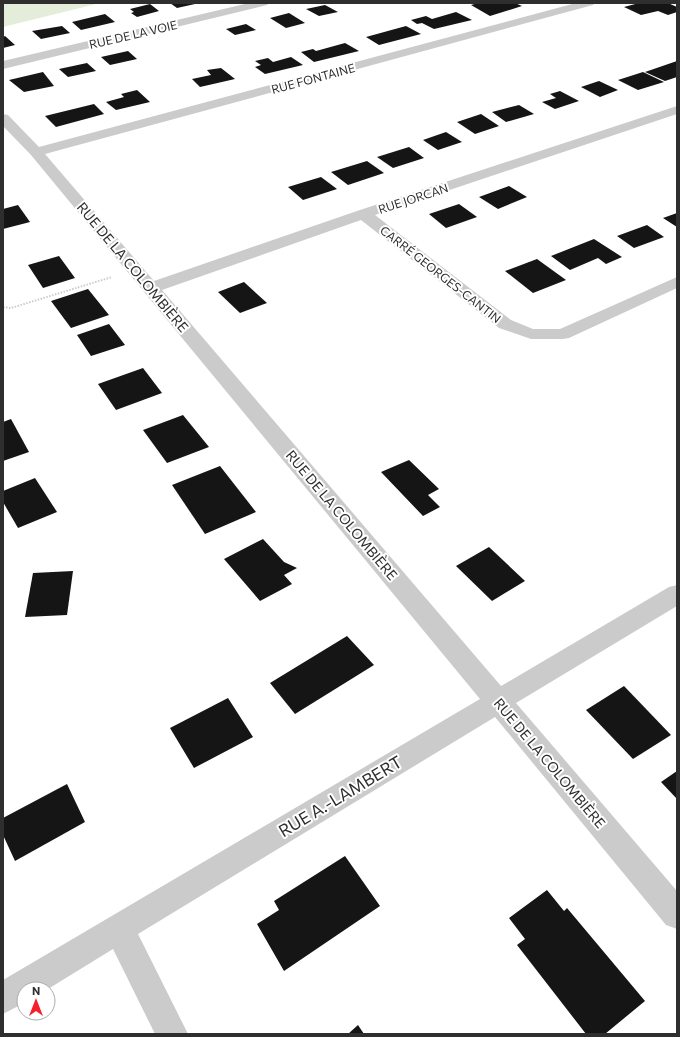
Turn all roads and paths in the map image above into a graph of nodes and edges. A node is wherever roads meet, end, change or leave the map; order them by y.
1 (263, 3) edge
2 (589, 3) edge
3 (3, 65) edge
4 (677, 110) edge
5 (3, 118) edge
6 (36, 152) junction
7 (363, 214) junction
8 (135, 270) junction
9 (677, 282) edge
10 (151, 288) junction
11 (3, 307) edge
12 (677, 594) edge
13 (498, 701) junction
14 (677, 914) edge
15 (119, 929) junction
16 (3, 998) edge
17 (172, 1034) edge

1 - 3 street, RUE DE LA VOIE
2 - 6 street, RUE FONTAINE
4 - 7 street, RUE JORCAN
5 - 6 street, RUE DE LA COLOMBIÈRE
6 - 8 street, RUE DE LA COLOMBIÈRE
7 - 9 street, CARRÉ GEORGES-CANTIN
7 - 10 street, RUE JORCAN
8 - 10 street, RUE DE LA COLOMBIÈRE
8 - 11 path
10 - 13 street, RUE DE LA COLOMBIÈRE
12 - 13 street, RUE A.-LAMBERT
13 - 14 street, RUE DE LA COLOMBIÈRE
13 - 15 street, RUE A.-LAMBERT
15 - 16 street, RUE A.-LAMBERT
15 - 17 street

